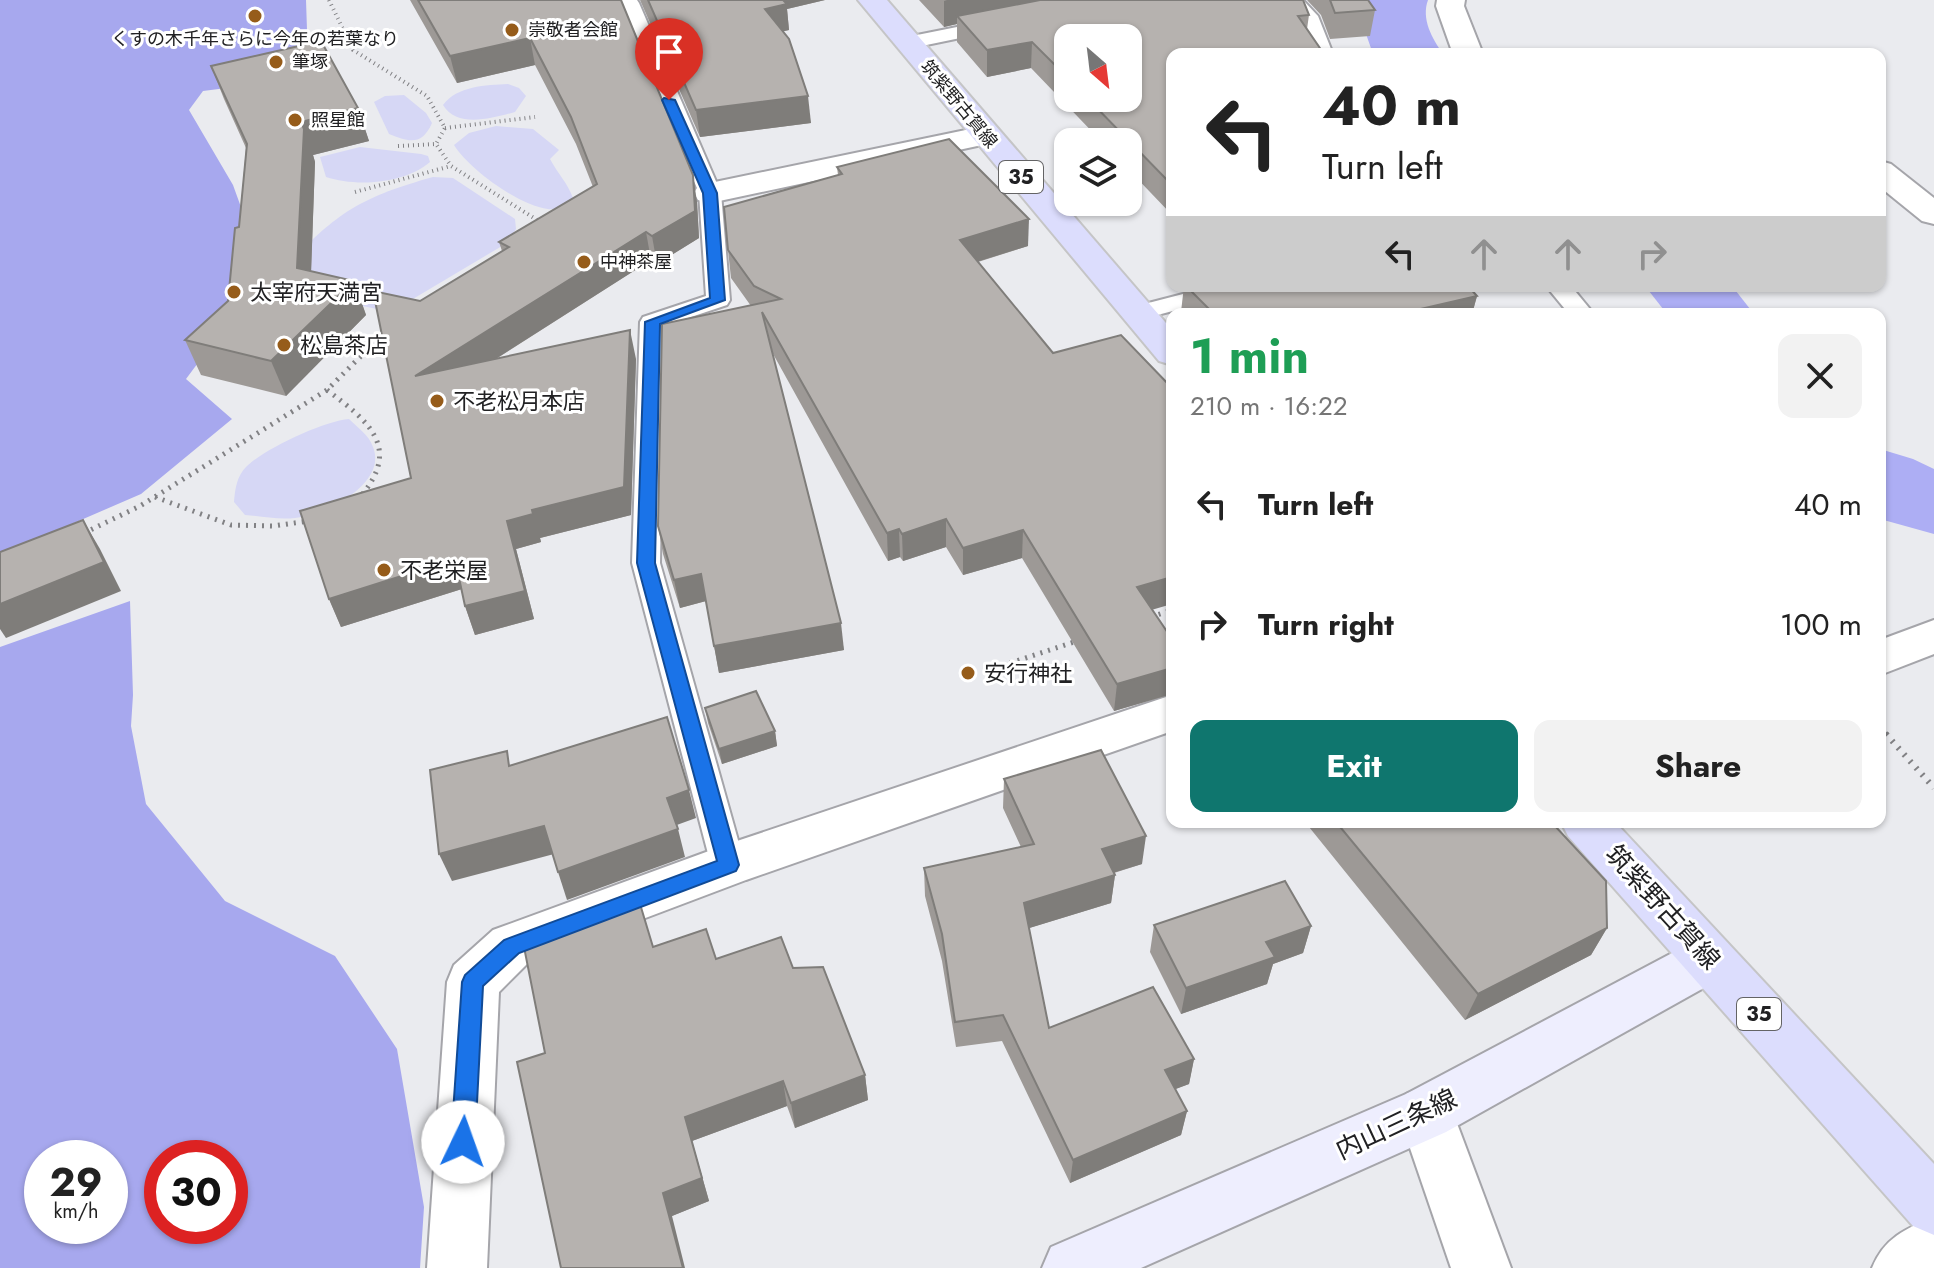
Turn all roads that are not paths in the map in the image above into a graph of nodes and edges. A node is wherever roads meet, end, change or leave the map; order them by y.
1 (872, 0) edge
2 (1292, 0) edge
3 (1451, 0) edge
4 (629, 3) dead end
5 (1015, 22) edge
6 (907, 43) junction
7 (1321, 48) edge
8 (1466, 48) edge
9 (985, 135) junction
10 (1886, 176) edge
11 (710, 193) junction
12 (1934, 214) edge
13 (1219, 292) edge
14 (1563, 292) edge
15 (1577, 308) edge
16 (1138, 313) junction
17 (1166, 346) edge
18 (1934, 636) edge
19 (1886, 656) edge
20 (1166, 715) edge
21 (1590, 828) edge
22 (728, 865) junction
23 (1709, 959) junction
24 (1426, 1113) junction
25 (1934, 1206) edge
26 (1934, 1247) edge
27 (457, 1268) edge
28 (1072, 1268) edge
29 (1481, 1268) edge
30 (1902, 1268) edge

1 - 6 main road, 筑紫野古賀線 / 35
2 - 7 lane
3 - 8 street
4 - 11 lane
5 - 6 lane
6 - 9 main road, 筑紫野古賀線 / 35
9 - 11 street
9 - 16 main road, 筑紫野古賀線 / 35
10 - 12 street
11 - 22 lane
13 - 16 lane
14 - 15 lane
16 - 17 main road, 筑紫野古賀線 / 35
18 - 19 street
20 - 22 street
21 - 23 main road, 筑紫野古賀線 / 35
22 - 27 street
23 - 24 main road, 内山三条線
23 - 25 main road, 筑紫野古賀線 / 35
24 - 28 main road, 内山三条線
24 - 29 street
26 - 30 street

